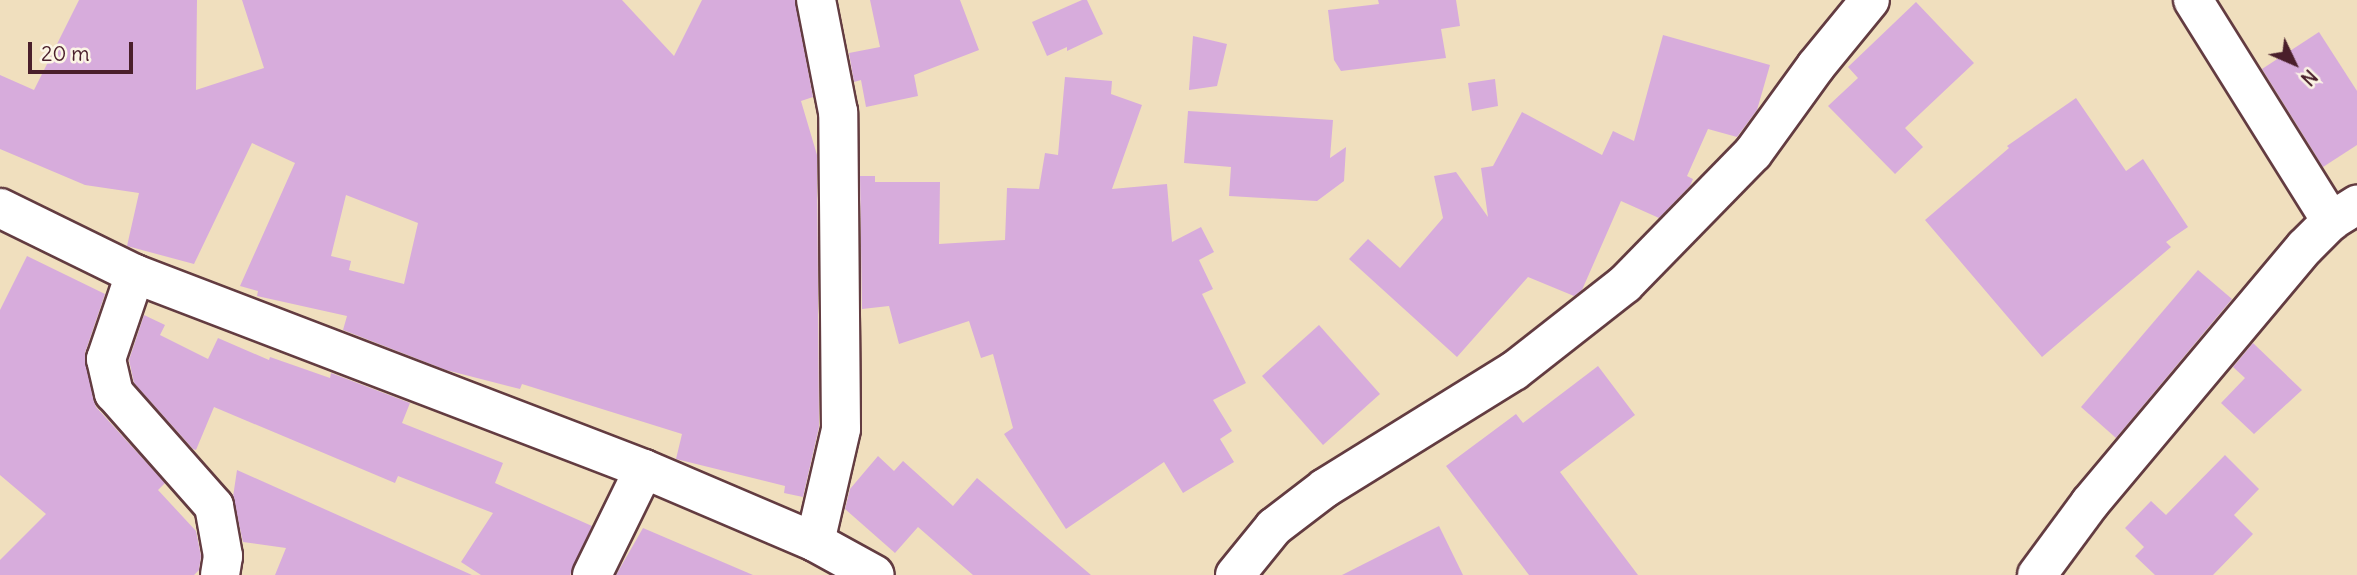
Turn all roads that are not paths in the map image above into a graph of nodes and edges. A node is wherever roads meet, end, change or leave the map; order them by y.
1 (816, 0) edge
2 (1870, 0) edge
3 (2193, 0) edge
4 (0, 208) edge
5 (2344, 213) edge
6 (135, 274) junction
7 (644, 470) junction
8 (815, 542) junction
9 (220, 575) edge
10 (592, 575) edge
11 (876, 575) edge
12 (1235, 575) edge
13 (2037, 575) edge

1 - 8 street
2 - 12 street
3 - 5 street
4 - 6 street
5 - 13 street
6 - 7 street
6 - 9 street
7 - 8 street
7 - 10 street
8 - 11 street

